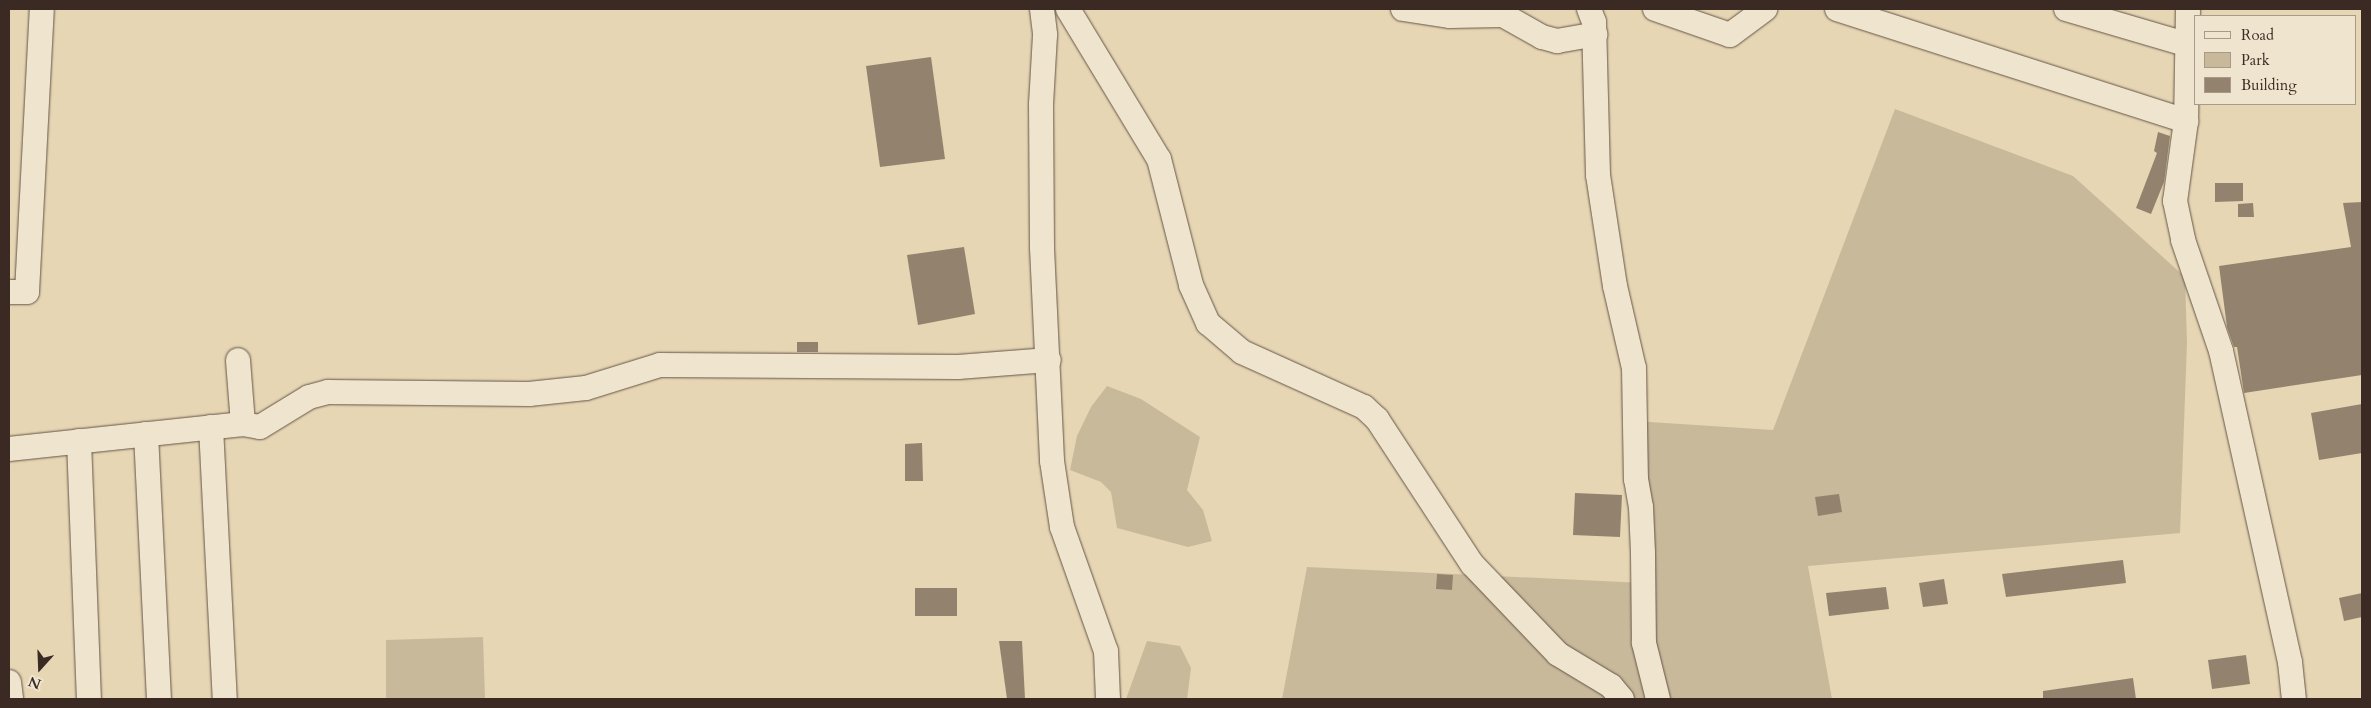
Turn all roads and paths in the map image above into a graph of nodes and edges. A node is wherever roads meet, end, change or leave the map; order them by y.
1 (42, 9) edge
2 (1042, 9) edge
3 (1068, 9) edge
4 (1403, 9) edge
5 (1589, 9) edge
6 (1655, 9) edge
7 (1765, 9) edge
8 (1837, 9) edge
9 (2066, 9) edge
10 (2188, 9) edge
11 (2116, 16) edge
12 (1891, 17) edge
13 (1595, 34) junction
14 (2188, 45) junction
15 (2186, 121) junction
16 (9, 292) edge
17 (238, 360) dead end
18 (1050, 360) junction
19 (243, 424) junction
20 (211, 427) junction
21 (146, 434) junction
22 (79, 441) junction
23 (9, 449) edge
24 (9, 682) edge
25 (12, 699) edge
26 (89, 699) edge
27 (159, 699) edge
28 (225, 699) edge
29 (1108, 699) edge
30 (1622, 699) edge
31 (1658, 699) edge
32 (2294, 699) edge

1 - 16 street
2 - 18 street
3 - 30 street
4 - 13 street
5 - 13 street
6 - 7 street
8 - 12 street
9 - 11 street
10 - 14 street
11 - 14 street
12 - 15 street
13 - 31 street
14 - 15 street
15 - 32 street
17 - 19 street
18 - 19 street
18 - 29 street
19 - 20 street
20 - 21 street
20 - 28 street
21 - 22 street
21 - 27 street
22 - 23 street
22 - 26 street
24 - 25 street

